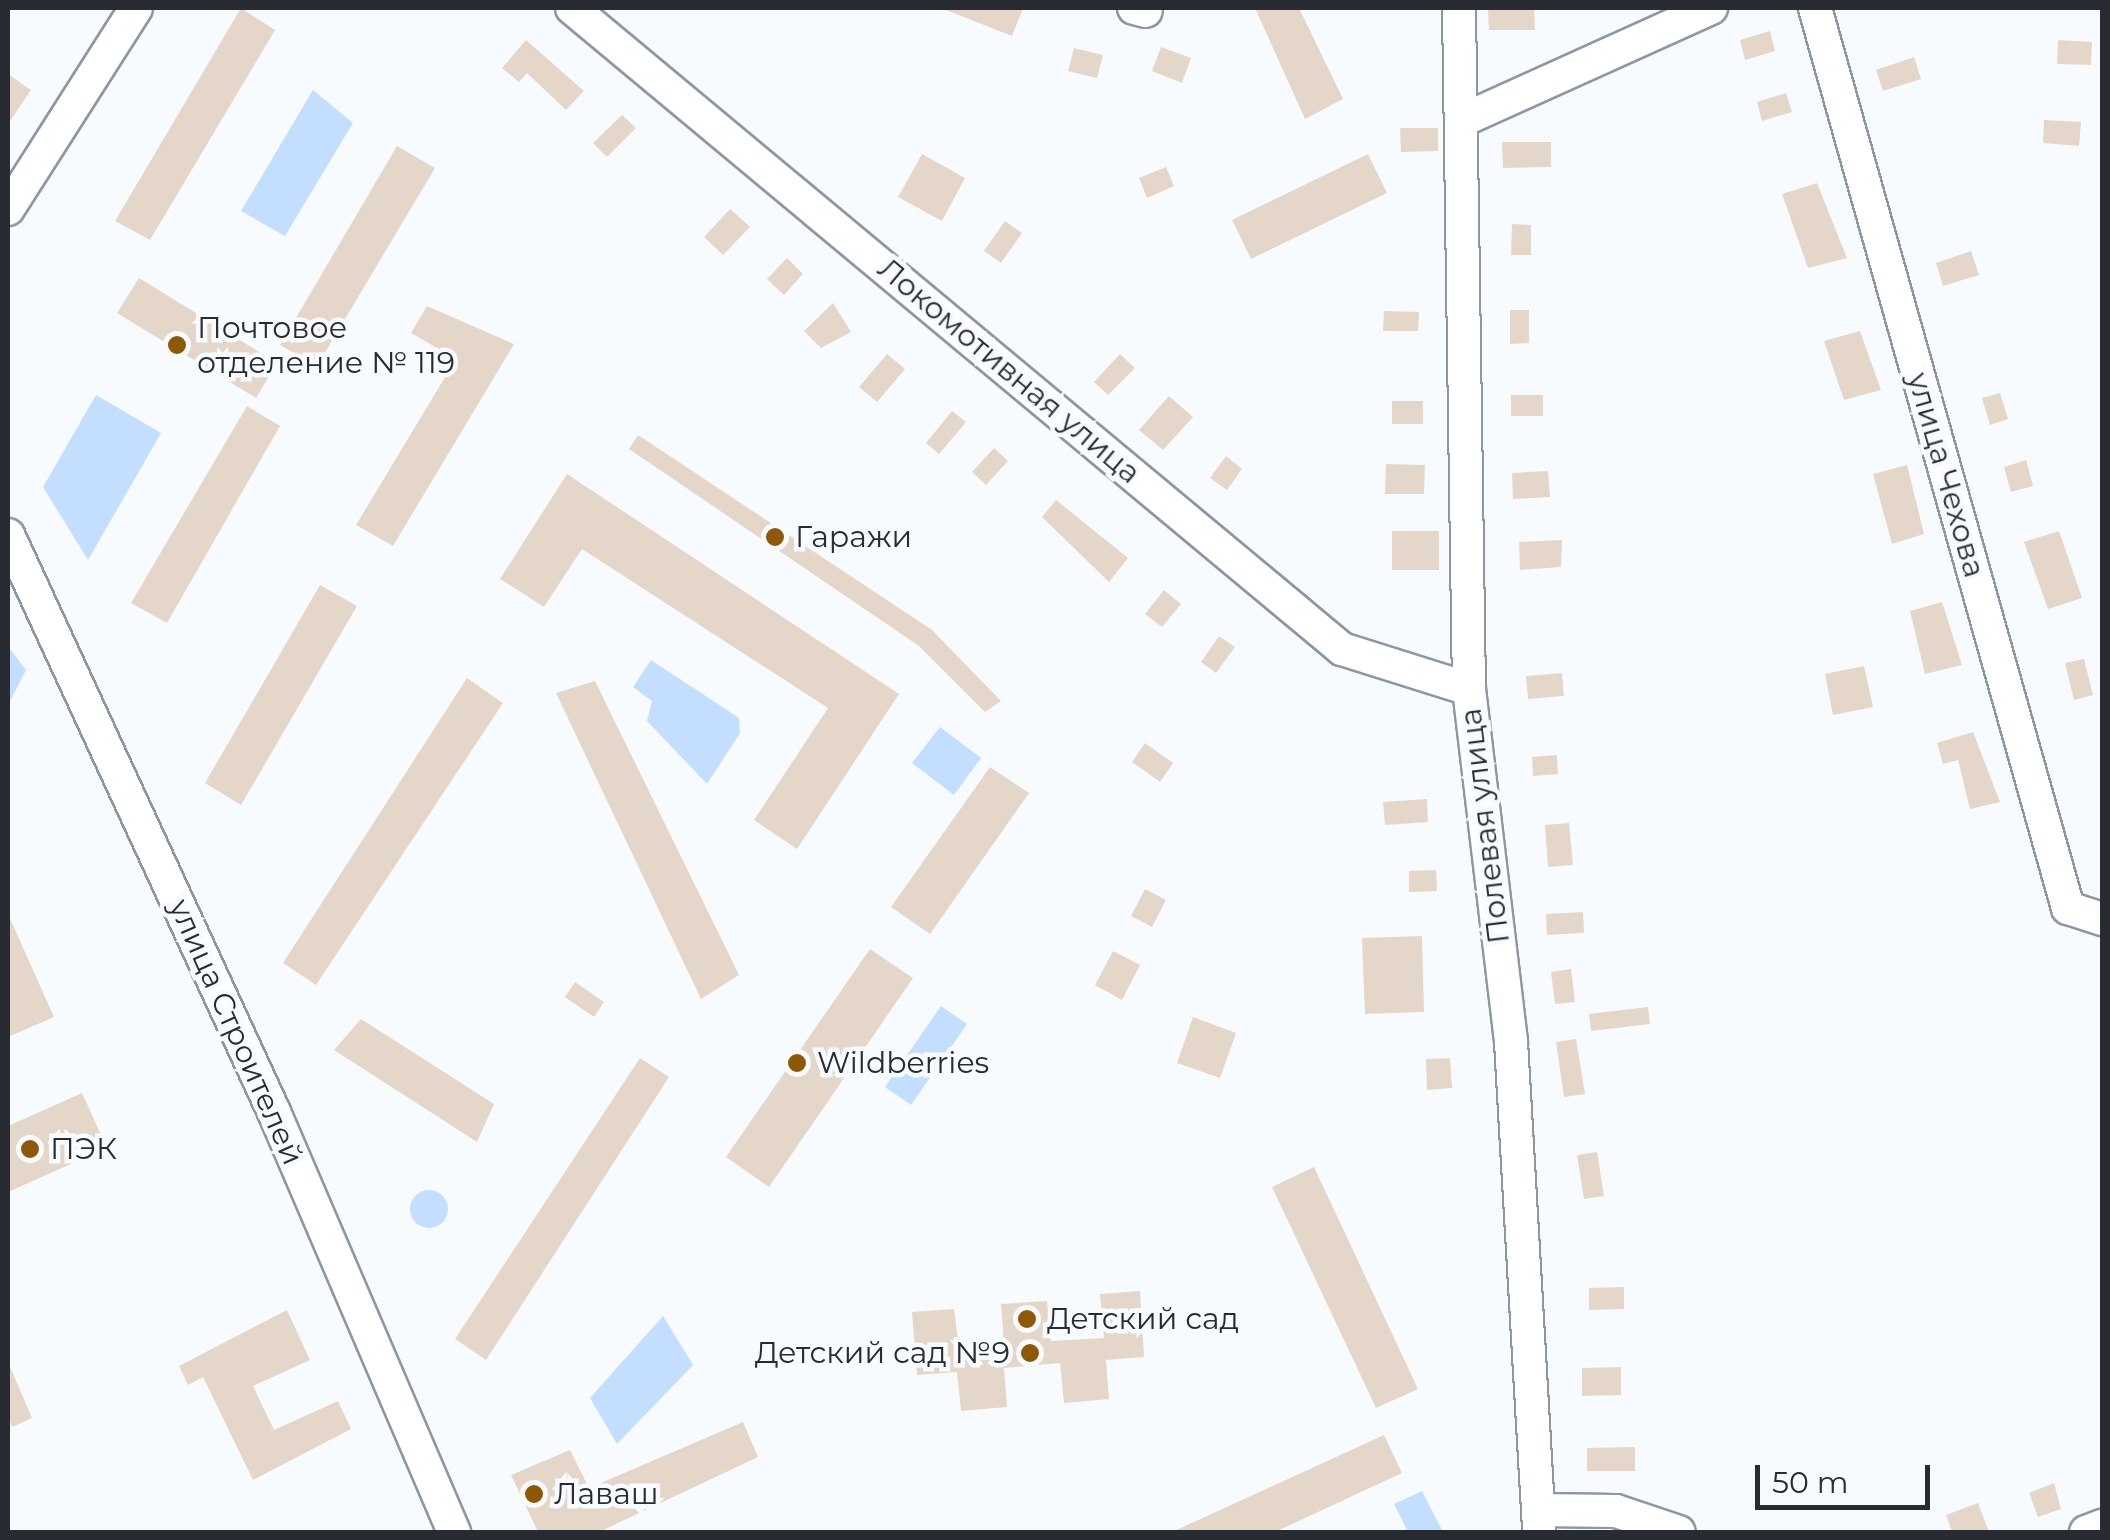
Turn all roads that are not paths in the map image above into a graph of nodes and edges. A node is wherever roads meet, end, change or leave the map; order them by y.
1 (136, 8) edge
2 (572, 8) edge
3 (1459, 8) edge
4 (1710, 8) edge
5 (1815, 8) edge
6 (1465, 119) junction
7 (8, 209) edge
8 (8, 535) edge
9 (1469, 689) junction
10 (2102, 919) edge
11 (1538, 1521) edge
12 (2102, 1526) edge
13 (454, 1532) edge
14 (1679, 1532) edge
15 (2086, 1532) edge

1 - 7 street
2 - 9 street, Локомотивная улица
3 - 6 street, Полевая улица
4 - 6 street
5 - 10 street, улица Чехова
6 - 9 street, Полевая улица
8 - 13 street, улица Строителей
9 - 11 street, Полевая улица
11 - 14 street
12 - 15 street

